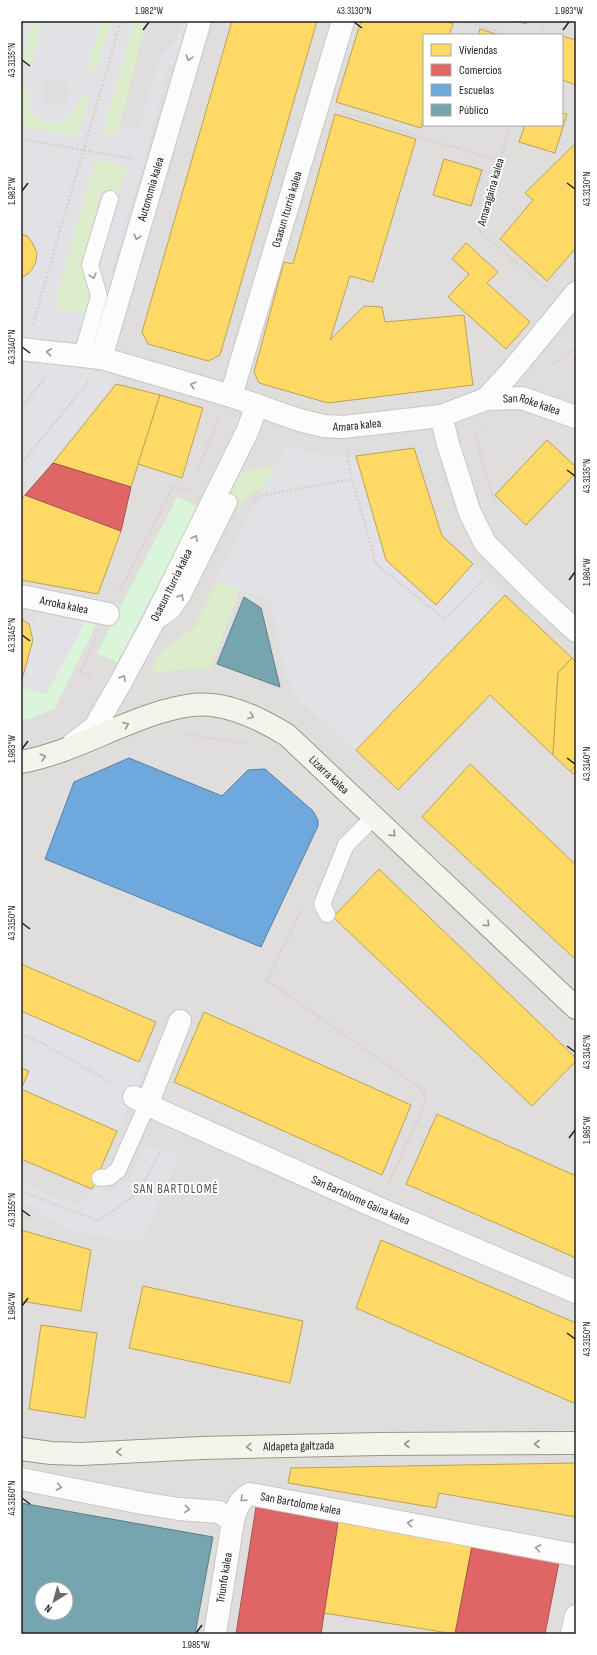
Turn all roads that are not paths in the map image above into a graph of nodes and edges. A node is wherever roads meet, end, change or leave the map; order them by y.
1 (200, 21) edge
2 (343, 21) edge
3 (110, 199) dead end
4 (576, 293) edge
5 (21, 349) edge
6 (79, 355) junction
7 (101, 358) junction
8 (231, 396) junction
9 (486, 399) junction
10 (256, 406) junction
11 (441, 416) junction
12 (576, 417) edge
13 (229, 502) dead end
14 (21, 596) edge
15 (108, 614) road end
16 (153, 622) junction
17 (576, 631) edge
18 (64, 750) junction
19 (21, 762) edge
20 (375, 816) junction
21 (328, 914) dead end
22 (576, 1008) edge
23 (180, 1021) dead end
24 (140, 1101) junction
25 (100, 1178) dead end
26 (576, 1292) edge
27 (576, 1443) edge
28 (21, 1449) edge
29 (21, 1479) edge
30 (233, 1521) junction
31 (576, 1555) edge
32 (576, 1616) edge
33 (215, 1634) edge
34 (572, 1634) edge

1 -> 7 street, Autonomia kalea
2 - 8 street, Osasun Iturria kalea
3 -> 6 lane
4 - 9 street
6 -> 5 street, Amara kalea
6 - 7 street, Amara kalea
8 -> 7 street, Amara kalea
8 - 10 street, Amara kalea
9 - 11 street, Amara kalea
9 - 12 street, San Roke kalea
10 - 11 street, Amara kalea
16 -> 10 street, Osasun Iturria kalea
11 - 17 street
16 -> 13 lane
14 - 15 street, Arroka kalea
18 -> 16 street, Osasun Iturria kalea
19 -> 18 street, Lizarra kalea
18 -> 20 street, Lizarra kalea
20 - 21 lane
20 -> 22 street, Lizarra kalea
23 - 24 street
24 - 25 lane
24 - 26 street, San Bartolome Gaina kalea
27 -> 28 street, Aldapeta galtzada
29 -> 30 street
31 -> 30 street, San Bartolome kalea
30 - 33 street, Triunfo kalea
32 - 34 street

